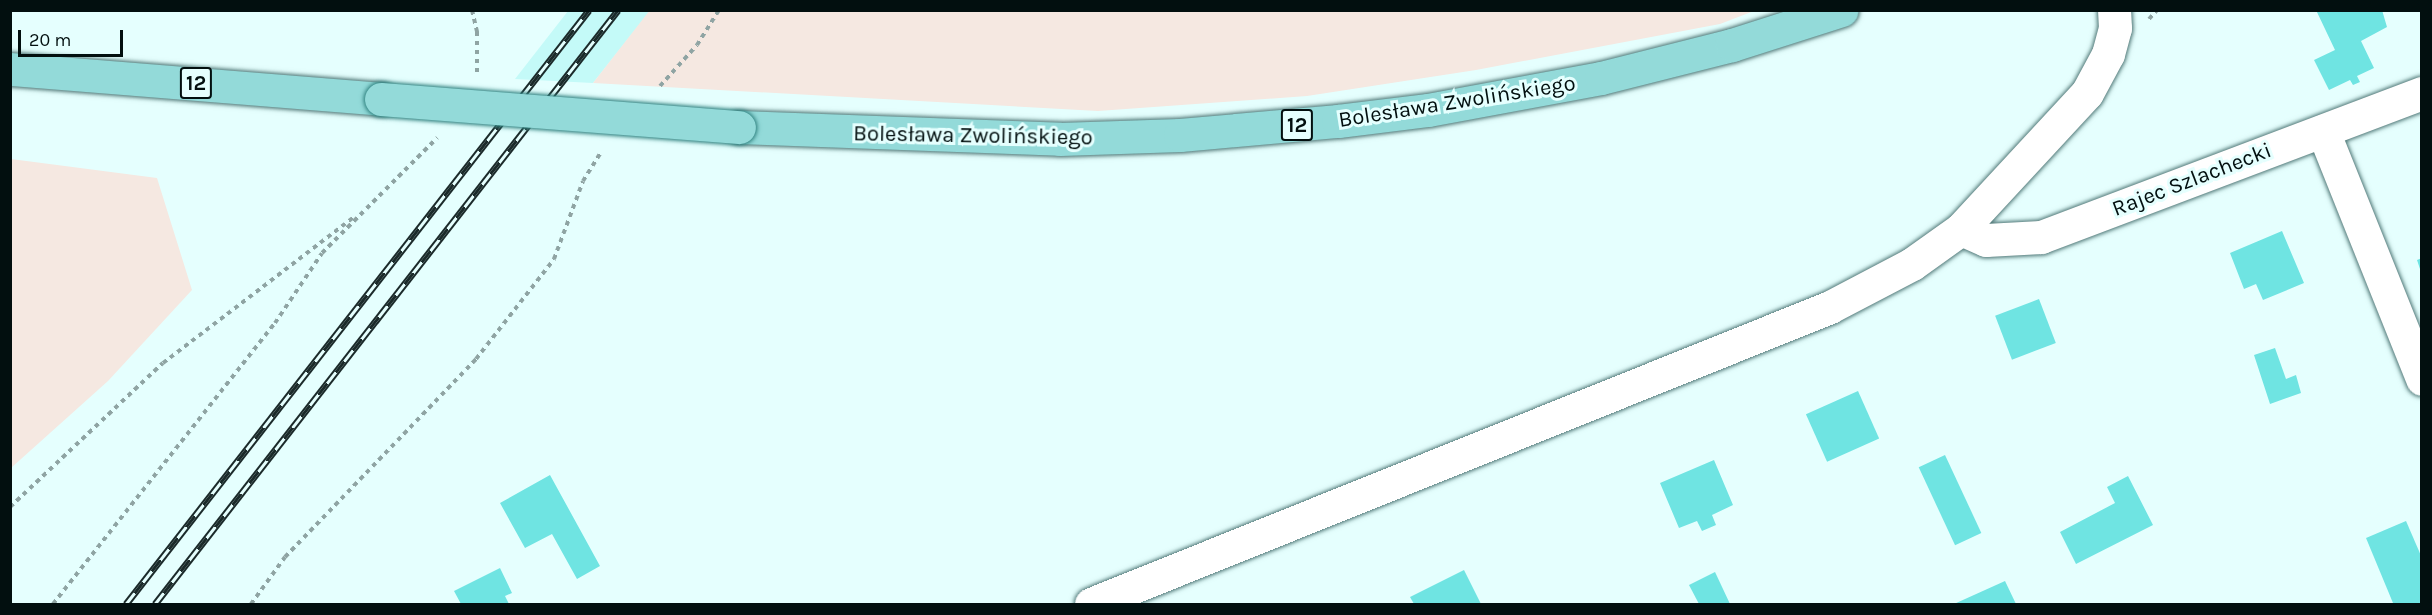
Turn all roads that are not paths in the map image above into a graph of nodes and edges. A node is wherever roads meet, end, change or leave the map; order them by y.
1 (1842, 10) edge
2 (2114, 10) edge
3 (10, 69) edge
4 (2421, 93) edge
5 (2323, 130) junction
6 (1961, 229) junction
7 (2421, 379) edge
8 (1091, 604) edge

1 - 3 main road, Bolesława Zwolińskiego / 12, bridge
2 - 6 street
4 - 5 street, Rajec Szlachecki
5 - 6 street, Rajec Szlachecki
5 - 7 street
6 - 8 street

